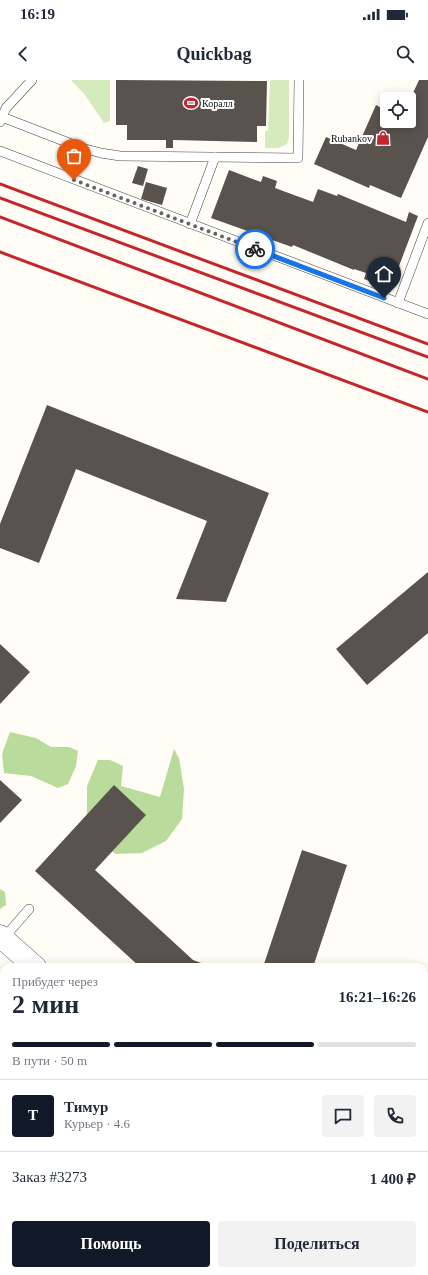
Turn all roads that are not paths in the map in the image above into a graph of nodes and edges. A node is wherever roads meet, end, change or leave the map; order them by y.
1 (32, 80) edge
2 (299, 80) edge
3 (1, 120) edge
4 (0, 151) edge
5 (215, 157) junction
6 (428, 223) edge
7 (190, 224) junction
8 (398, 303) junction
9 (428, 314) edge
10 (30, 909) dead end
11 (1, 939) edge
12 (30, 963) edge

1 - 3 lane
2 - 5 lane
3 - 5 lane
4 - 7 lane
5 - 7 lane
6 - 8 lane
7 - 8 lane
8 - 9 lane
10 - 11 lane
11 - 12 street

